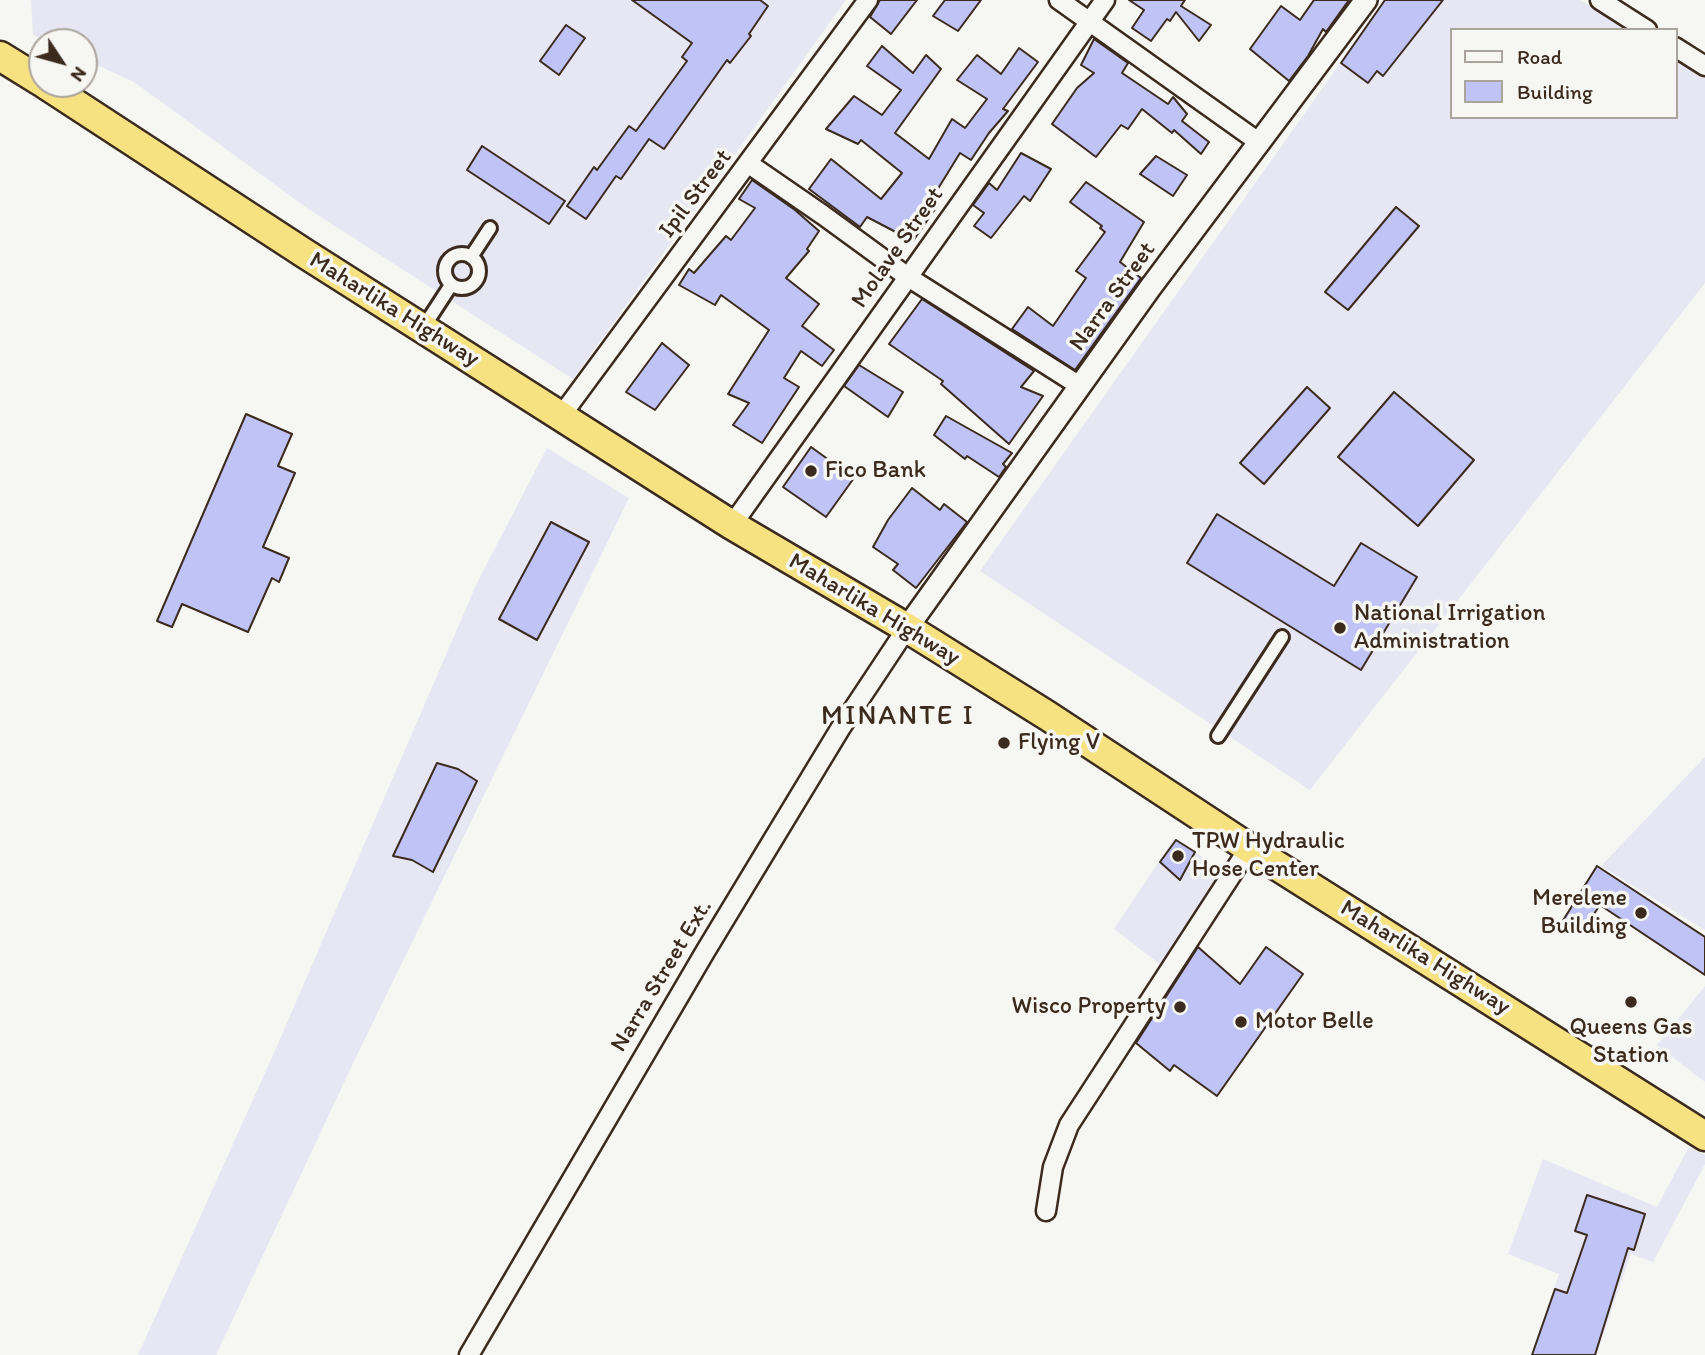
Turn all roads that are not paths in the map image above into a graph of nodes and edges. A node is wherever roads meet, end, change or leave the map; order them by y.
1 (868, 0) edge
2 (1059, 0) edge
3 (1105, 0) edge
4 (1366, 0) edge
5 (1600, 0) edge
6 (1090, 21) junction
7 (1644, 28) edge
8 (1677, 48) edge
9 (0, 56) edge
10 (1705, 66) edge
11 (28, 74) edge
12 (65, 98) edge
13 (1260, 143) junction
14 (749, 164) junction
15 (490, 228) dead end
16 (471, 257) junction
17 (908, 276) junction
18 (452, 285) junction
19 (423, 328) junction
20 (1080, 387) junction
21 (561, 416) junction
22 (732, 525) junction
23 (907, 628) junction
24 (1282, 637) dead end
25 (1217, 736) dead end
26 (1249, 848) junction
27 (1705, 1136) edge
28 (1046, 1211) dead end
29 (469, 1355) edge

1 - 14 street, Ipil Street
2 - 6 street
3 - 6 street, Molave Street
4 - 13 street, Narra Street
5 - 7 street
6 - 13 street
6 - 17 street, Molave Street
8 - 10 street
9 - 11 highway, Maharlika Highway
12 - 19 highway, Maharlika Highway
13 - 20 street, Narra Street
14 - 17 street
14 - 21 street, Ipil Street
15 - 16 street
16 - 18 street
16 - 18 street
17 - 20 street
17 - 22 street, Molave Street
18 - 19 street
19 - 21 highway, Maharlika Highway
20 - 23 street, Narra Street
21 - 22 highway, Maharlika Highway
22 - 23 highway, Maharlika Highway
23 - 26 highway, Maharlika Highway
23 - 29 street, Narra Street Ext.
24 - 25 street
26 - 27 highway, Maharlika Highway
26 - 28 street

